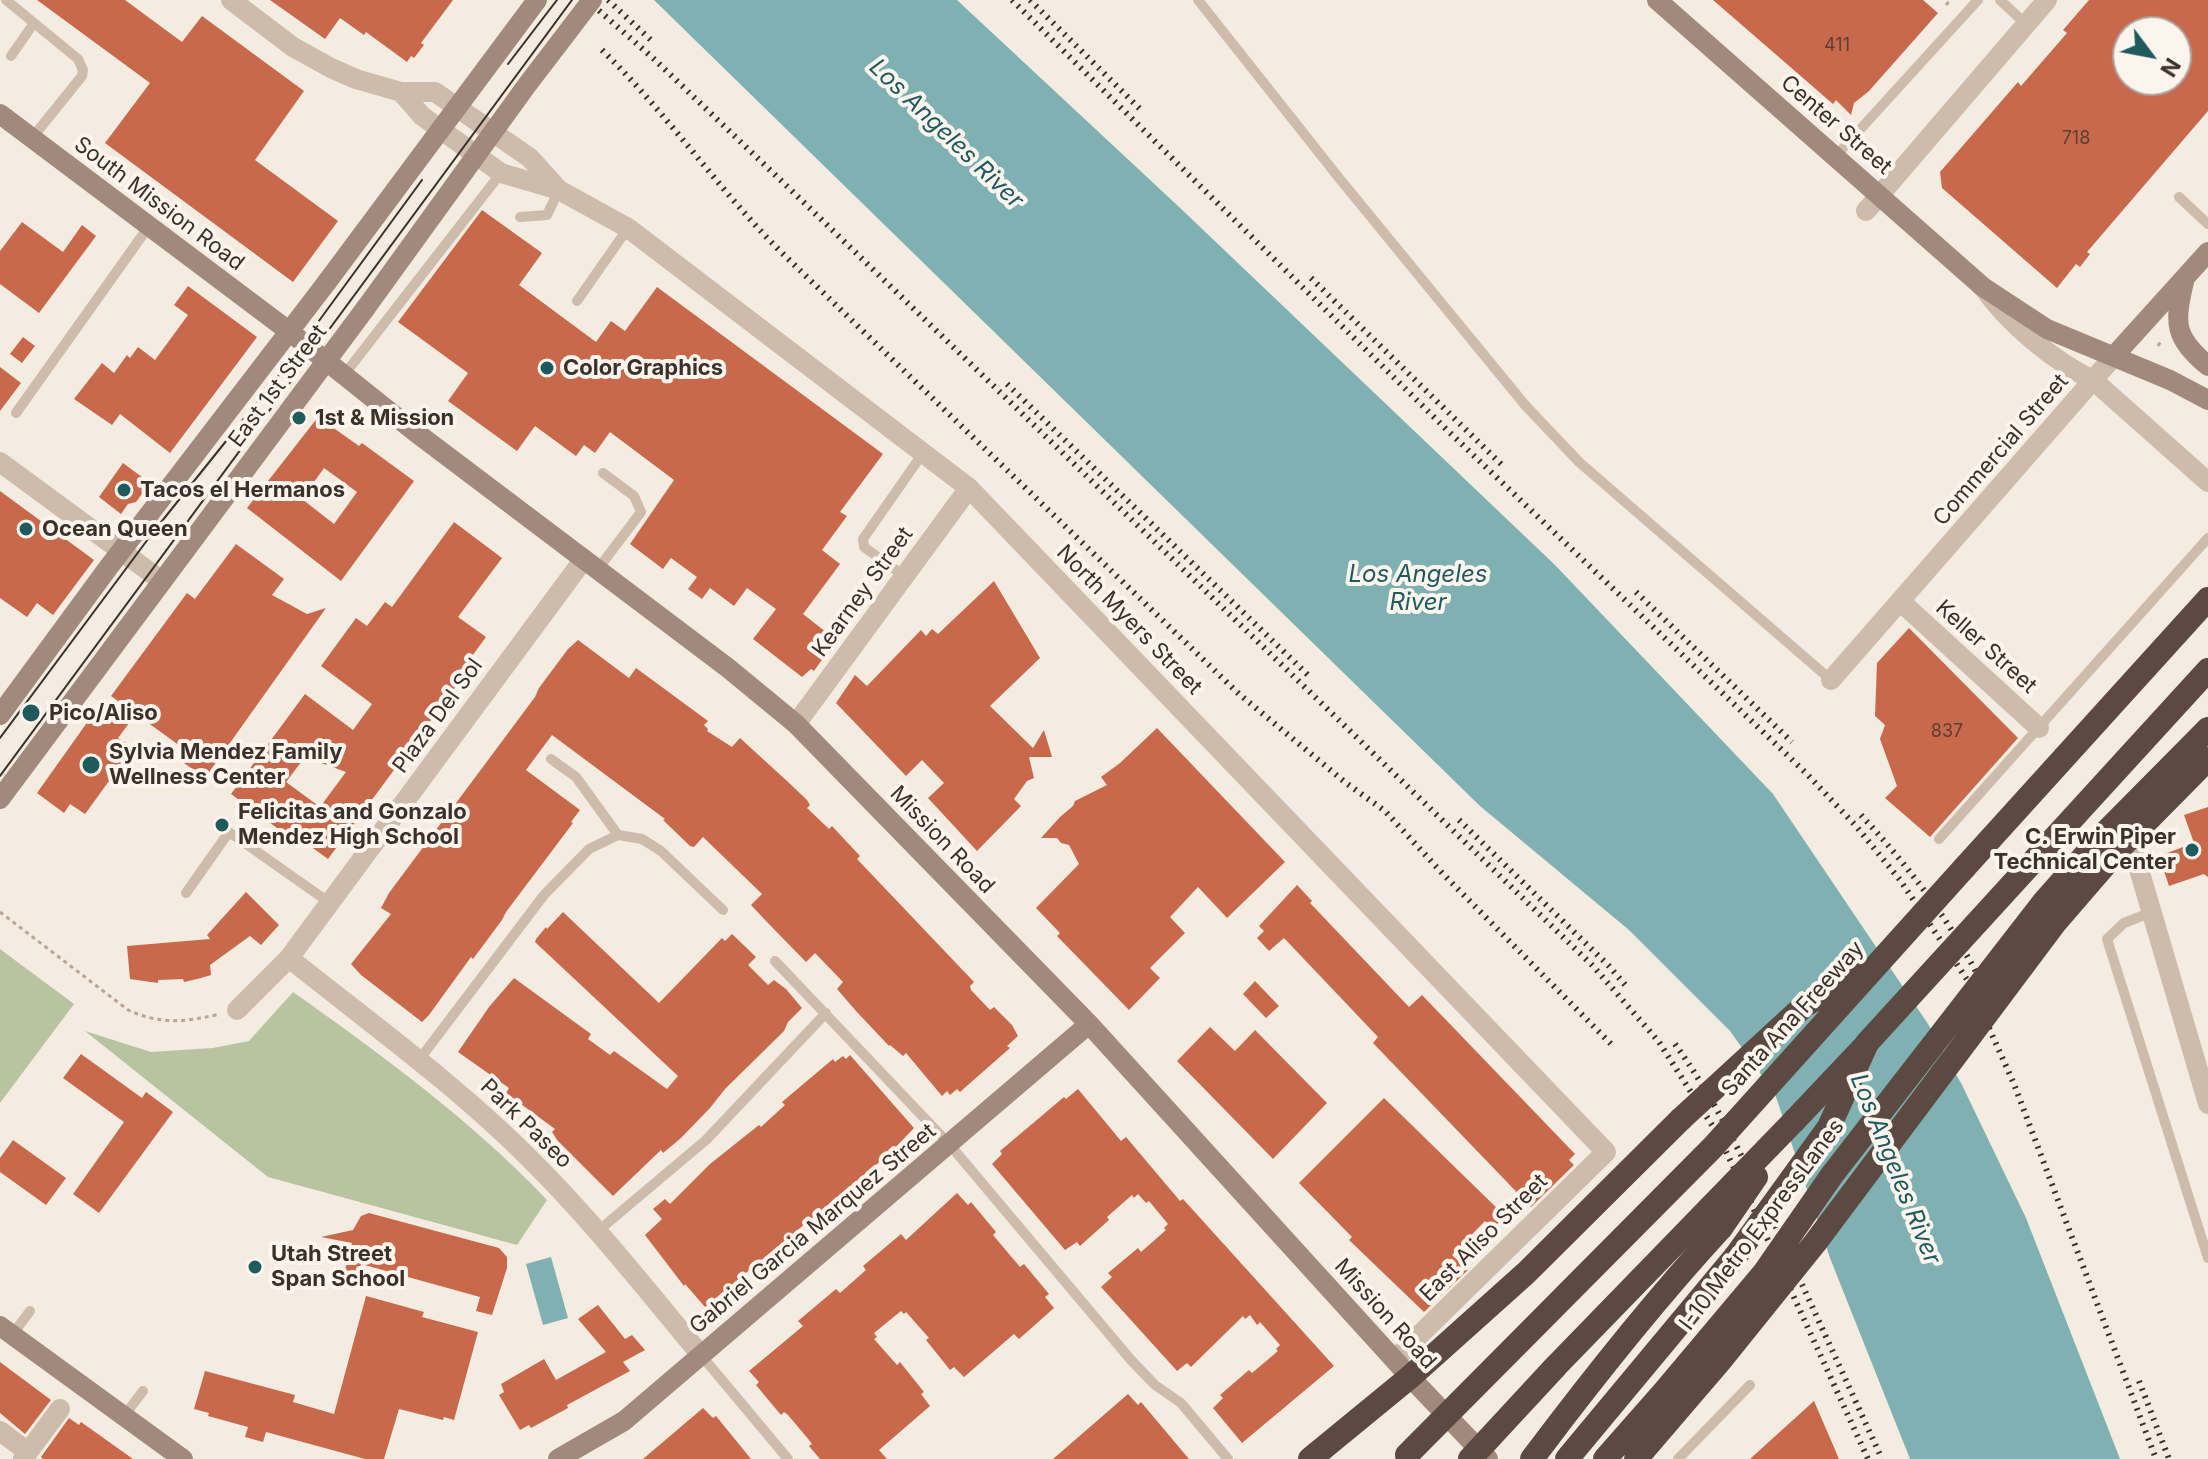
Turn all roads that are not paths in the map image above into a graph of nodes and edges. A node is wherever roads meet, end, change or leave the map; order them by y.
1 (6, 0) edge
2 (231, 0) edge
3 (537, 0) edge
4 (592, 0) edge
5 (1198, 0) edge
6 (1978, 0) edge
7 (2000, 0) edge
8 (2047, 0) edge
9 (1666, 3) edge
10 (34, 23) junction
11 (2026, 24) junction
12 (11, 56) dead end
13 (401, 92) junction
14 (0, 114) edge
15 (32, 138) junction
16 (1835, 157) junction
17 (501, 173) junction
18 (559, 190) junction
19 (2179, 197) dead end
20 (1873, 203) junction
21 (520, 217) dead end
22 (2208, 224) edge
23 (149, 226) junction
24 (628, 228) junction
25 (2208, 252) edge
26 (2186, 278) junction
27 (1983, 287) junction
28 (577, 301) dead end
29 (290, 332) junction
30 (2114, 356) junction
31 (326, 361) junction
32 (2208, 366) edge
33 (344, 375) junction
34 (2093, 380) junction
35 (2208, 400) edge
36 (16, 413) dead end
37 (923, 453) junction
38 (0, 462) edge
39 (603, 473) dead end
40 (2208, 482) edge
41 (969, 488) junction
42 (2208, 538) edge
43 (121, 550) junction
44 (591, 564) junction
45 (904, 576) junction
46 (162, 581) junction
47 (2208, 599) edge
48 (1900, 601) junction
49 (2208, 670) edge
50 (1831, 680) joint
51 (0, 715) edge
52 (796, 724) junction
53 (2039, 728) junction
54 (2208, 729) edge
55 (551, 759) dead end
56 (2208, 759) edge
57 (2208, 771) edge
58 (0, 799) edge
59 (618, 835) junction
60 (1939, 839) dead end
61 (186, 893) dead end
62 (330, 903) junction
63 (723, 910) dead end
64 (2152, 912) junction
65 (289, 958) junction
66 (775, 961) dead end
67 (1878, 963) junction
68 (237, 1010) road end
69 (826, 1013) junction
70 (1089, 1024) junction
71 (1867, 1043) junction
72 (419, 1060) junction
73 (2208, 1104) edge
74 (1794, 1121) junction
75 (950, 1145) junction
76 (1606, 1152) joint
77 (598, 1231) junction
78 (2208, 1258) edge
79 (30, 1311) dead end
80 (6, 1331) edge
81 (701, 1355) junction
82 (1402, 1368) junction
83 (1750, 1385) dead end
84 (143, 1391) dead end
85 (60, 1409) dead end
86 (124, 1416) junction
87 (0, 1431) edge
88 (26, 1456) edge
89 (1404, 1458) edge
90 (183, 1459) edge
91 (558, 1459) edge
92 (788, 1459) edge
93 (1228, 1459) edge
94 (1310, 1459) edge
95 (1470, 1459) edge
96 (1488, 1459) edge
97 (1532, 1459) edge
98 (1567, 1459) edge
99 (1605, 1459) edge
100 (1636, 1459) edge
101 (1678, 1459) edge

1 - 10 lane
2 - 13 street, North Myers Street
3 - 29 main road, East 1st Street, bridge
4 - 31 main road, East 1st Street, bridge
5 - 50 lane
6 - 16 lane
7 - 11 lane
8 - 11 street
9 - 16 main road, Center Street
10 - 12 lane
10 - 15 lane
11 - 20 street
13 - 17 street, North Myers Street
13 - 18 street, North Myers Street
14 - 15 main road, South Mission Road
15 - 23 main road, South Mission Road
16 - 20 main road, Center Street
17 - 18 street, North Myers Street
17 - 33 lane
18 - 21 lane
18 - 24 street, North Myers Street
19 - 22 lane
20 - 27 main road, Center Street
23 - 29 main road, South Mission Road
23 - 36 lane
24 - 28 lane
24 - 37 street, North Myers Street
25 - 26 main road, Commercial Street
26 - 30 main road, Commercial Street
26 - 32 main road
27 - 30 main road, Center Street
27 - 34 street, Center Street
29 - 31 main road, Mission Road
29 - 43 main road, East 1st Street
30 - 34 street, Commercial Street
30 - 35 main road, Center Street
31 - 33 main road, Mission Road
31 - 46 main road, East 1st Street
33 - 44 main road, Mission Road
34 - 40 street, Center Street
34 - 48 street, Commercial Street
37 - 41 street, North Myers Street
37 - 45 lane
38 - 43 street
39 - 44 lane
41 - 45 street, Kearney Street
41 - 76 street, North Myers Street
42 - 53 lane
43 - 46 street
43 - 51 main road, East 1st Street
44 - 52 main road, Mission Road
44 - 62 street, Plaza Del Sol
45 - 52 street, Kearney Street
46 - 58 main road, East 1st Street
47 - 67 highway, Santa Ana Freeway, bridge
48 - 50 street, Commercial Street
48 - 53 street, Keller Street
49 - 71 highway, bridge
52 - 70 main road, Mission Road
53 - 60 lane
54 - 99 highway, I-10 Metro ExpressLanes, bridge
55 - 59 lane
56 - 100 highway, bridge
57 - 64 street
59 - 63 lane
59 - 72 lane
61 - 62 lane
62 - 65 street, Plaza Del Sol
64 - 73 street
64 - 78 lane
65 - 68 street, Plaza Del Sol
65 - 72 street, Park Paseo
66 - 69 lane
67 - 82 highway, bridge
67 - 89 highway, Santa Ana Freeway, bridge
69 - 75 lane
69 - 77 lane
70 - 75 main road, Gabriel Garcia Marquez Street
70 - 82 main road, Mission Road
71 - 74 highway, bridge
71 - 98 highway, bridge
72 - 77 street, Park Paseo
74 - 95 highway, bridge
74 - 97 highway, bridge
75 - 81 main road, Gabriel Garcia Marquez Street
75 - 93 lane
76 - 82 street, East Aliso Street
77 - 81 street, Park Paseo
79 - 80 lane
80 - 86 main road
81 - 91 main road, Gabriel Garcia Marquez Street
81 - 92 lane
82 - 94 highway
82 - 96 main road, Mission Road
83 - 101 lane
84 - 86 lane
85 - 88 street
86 - 90 main road
87 - 88 street

